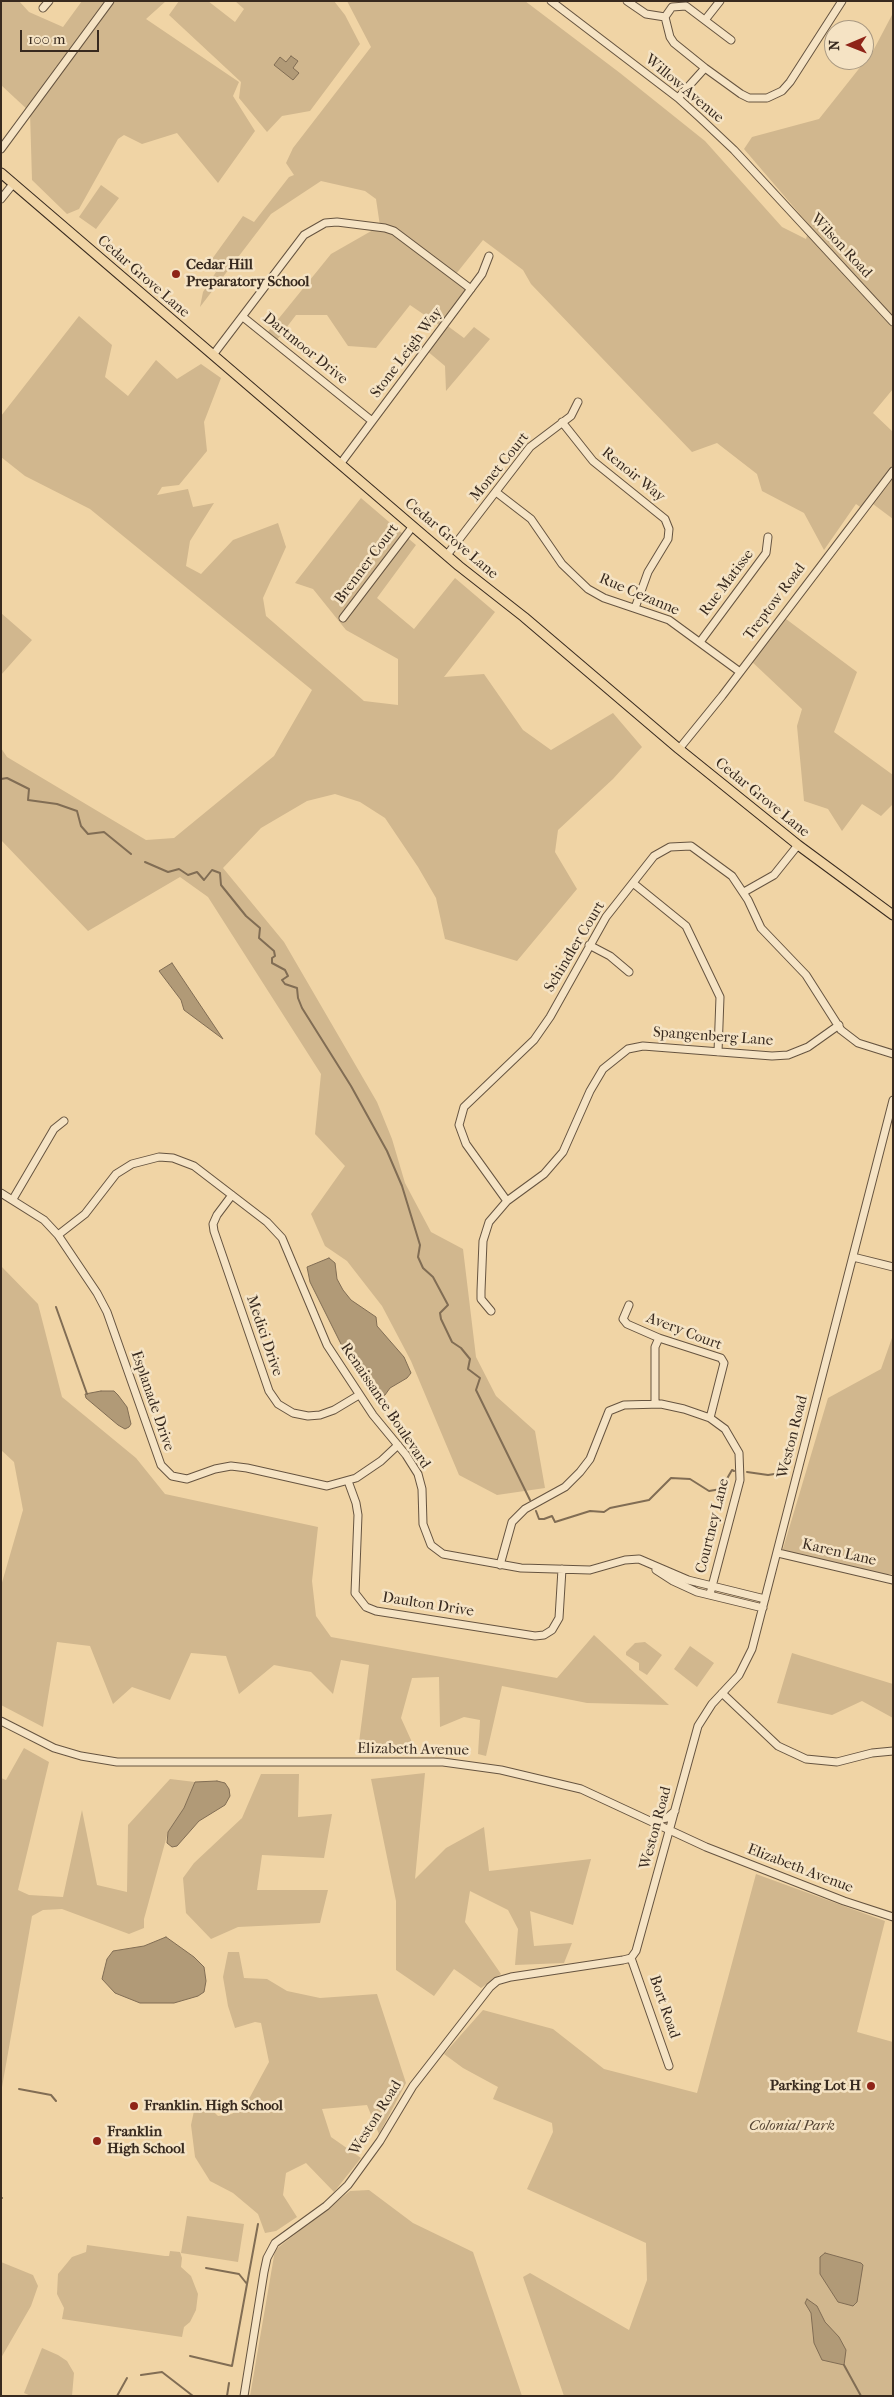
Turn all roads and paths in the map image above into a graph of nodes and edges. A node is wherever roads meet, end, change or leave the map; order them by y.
1 (49, 1) edge
2 (110, 1) edge
3 (551, 1) edge
4 (720, 1) edge
5 (842, 1) edge
6 (628, 2) edge
7 (44, 8) dead end
8 (665, 17) junction
9 (705, 20) junction
10 (731, 40) dead end
11 (705, 68) junction
12 (678, 98) junction
13 (1, 149) edge
14 (1, 173) edge
15 (13, 184) junction
16 (1, 198) edge
17 (789, 210) joint
18 (489, 256) dead end
19 (471, 289) junction
20 (243, 317) junction
21 (893, 322) edge
22 (213, 355) junction
23 (578, 402) dead end
24 (372, 422) junction
25 (562, 422) junction
26 (341, 463) junction
27 (893, 471) edge
28 (496, 492) junction
29 (413, 526) junction
30 (768, 537) dead end
31 (447, 555) junction
32 (635, 608) junction
33 (343, 618) dead end
34 (700, 642) junction
35 (740, 672) junction
36 (679, 749) junction
37 (798, 845) junction
38 (633, 883) junction
39 (744, 892) junction
40 (893, 915) edge
41 (590, 945) junction
42 (630, 972) dead end
43 (839, 1025) junction
44 (718, 1052) junction
45 (893, 1054) edge
46 (893, 1100) edge
47 (64, 1121) dead end
48 (1, 1193) edge
49 (232, 1195) junction
50 (13, 1199) junction
51 (507, 1201) junction
52 (58, 1235) junction
53 (853, 1257) junction
54 (893, 1267) edge
55 (629, 1305) dead end
56 (491, 1311) dead end
57 (659, 1338) junction
58 (359, 1395) junction
59 (655, 1404) junction
60 (710, 1418) junction
61 (398, 1446) junction
62 (348, 1481) junction
63 (778, 1553) junction
64 (639, 1559) junction
65 (500, 1564) junction
66 (562, 1569) junction
67 (893, 1580) edge
68 (712, 1585) junction
69 (710, 1594) junction
70 (765, 1599) junction
71 (763, 1608) junction
72 (722, 1693) junction
73 (1, 1721) edge
74 (893, 1751) edge
75 (675, 1810) junction
76 (648, 1821) junction
77 (669, 1831) junction
78 (893, 1917) edge
79 (631, 1958) junction
80 (669, 2066) dead end
81 (244, 2396) edge

1 - 7 street
2 - 13 street
3 - 12 street, Willow Avenue
4 - 9 street
5 - 11 street
6 - 8 street
8 - 9 street
8 - 11 street
9 - 10 street
11 - 12 street
12 - 17 street, Willow Avenue
14 - 15 main road, Cedar Grove Lane
15 - 16 street
15 - 22 main road, Cedar Grove Lane
17 - 21 street, Wilson Road
18 - 19 street, Stone Leigh Way
19 - 20 street
19 - 24 street, Stone Leigh Way
20 - 22 street
20 - 24 street, Dartmoor Drive
22 - 26 main road, Cedar Grove Lane
23 - 25 street, Monet Court
24 - 26 street, Stone Leigh Way
25 - 28 street, Monet Court
25 - 32 street, Renoir Way
26 - 29 main road, Cedar Grove Lane
27 - 35 street, Treptow Road
28 - 31 street, Monet Court
28 - 32 street, Rue Cezanne
29 - 31 main road, Cedar Grove Lane
29 - 33 street, Brenner Court
30 - 34 street, Rue Matisse
31 - 36 main road, Cedar Grove Lane
32 - 34 street, Rue Cezanne
34 - 35 street, Rue Cezanne
35 - 36 street, Treptow Road
36 - 37 main road, Cedar Grove Lane
37 - 39 street
37 - 40 main road, Cedar Grove Lane
38 - 39 street, Schindler Court
38 - 41 street, Schindler Court
38 - 44 street
39 - 43 street, Schindler Court
41 - 42 street
41 - 51 street, Schindler Court
43 - 44 street, Spangenberg Lane
43 - 45 street, Schindler Court
44 - 51 street, Spangenberg Lane
46 - 53 street, Weston Road
47 - 50 street
48 - 50 street, Esplanade Drive
49 - 52 street, Renaissance Boulevard
49 - 58 street, Renaissance Boulevard
49 - 58 street, Medici Drive
50 - 52 street, Esplanade Drive
51 - 56 street, Spangenberg Lane
52 - 62 street, Esplanade Drive
53 - 54 street
53 - 63 street, Weston Road
55 - 57 street, Avery Court
57 - 59 street
57 - 60 street, Avery Court
58 - 61 street, Renaissance Boulevard
59 - 60 street, Courtney Lane
59 - 65 street, Courtney Lane
60 - 68 street, Courtney Lane
61 - 62 street, Esplanade Drive
61 - 65 street, Renaissance Boulevard
62 - 66 street, Daulton Drive
63 - 67 street, Karen Lane
63 - 70 street, Weston Road
64 - 66 street, Renaissance Boulevard
64 - 68 street
64 - 69 street
65 - 66 street, Renaissance Boulevard
68 - 69 street, Courtney Lane
68 - 70 street
69 - 71 street
70 - 71 street, Weston Road
71 - 72 street, Weston Road
72 - 74 street
72 - 75 street, Weston Road
73 - 76 street, Elizabeth Avenue
75 - 76 street
75 - 77 street, Weston Road
76 - 77 street, Elizabeth Avenue
77 - 78 street, Elizabeth Avenue
77 - 79 street, Weston Road
79 - 80 street, Bort Road
79 - 81 street, Weston Road

